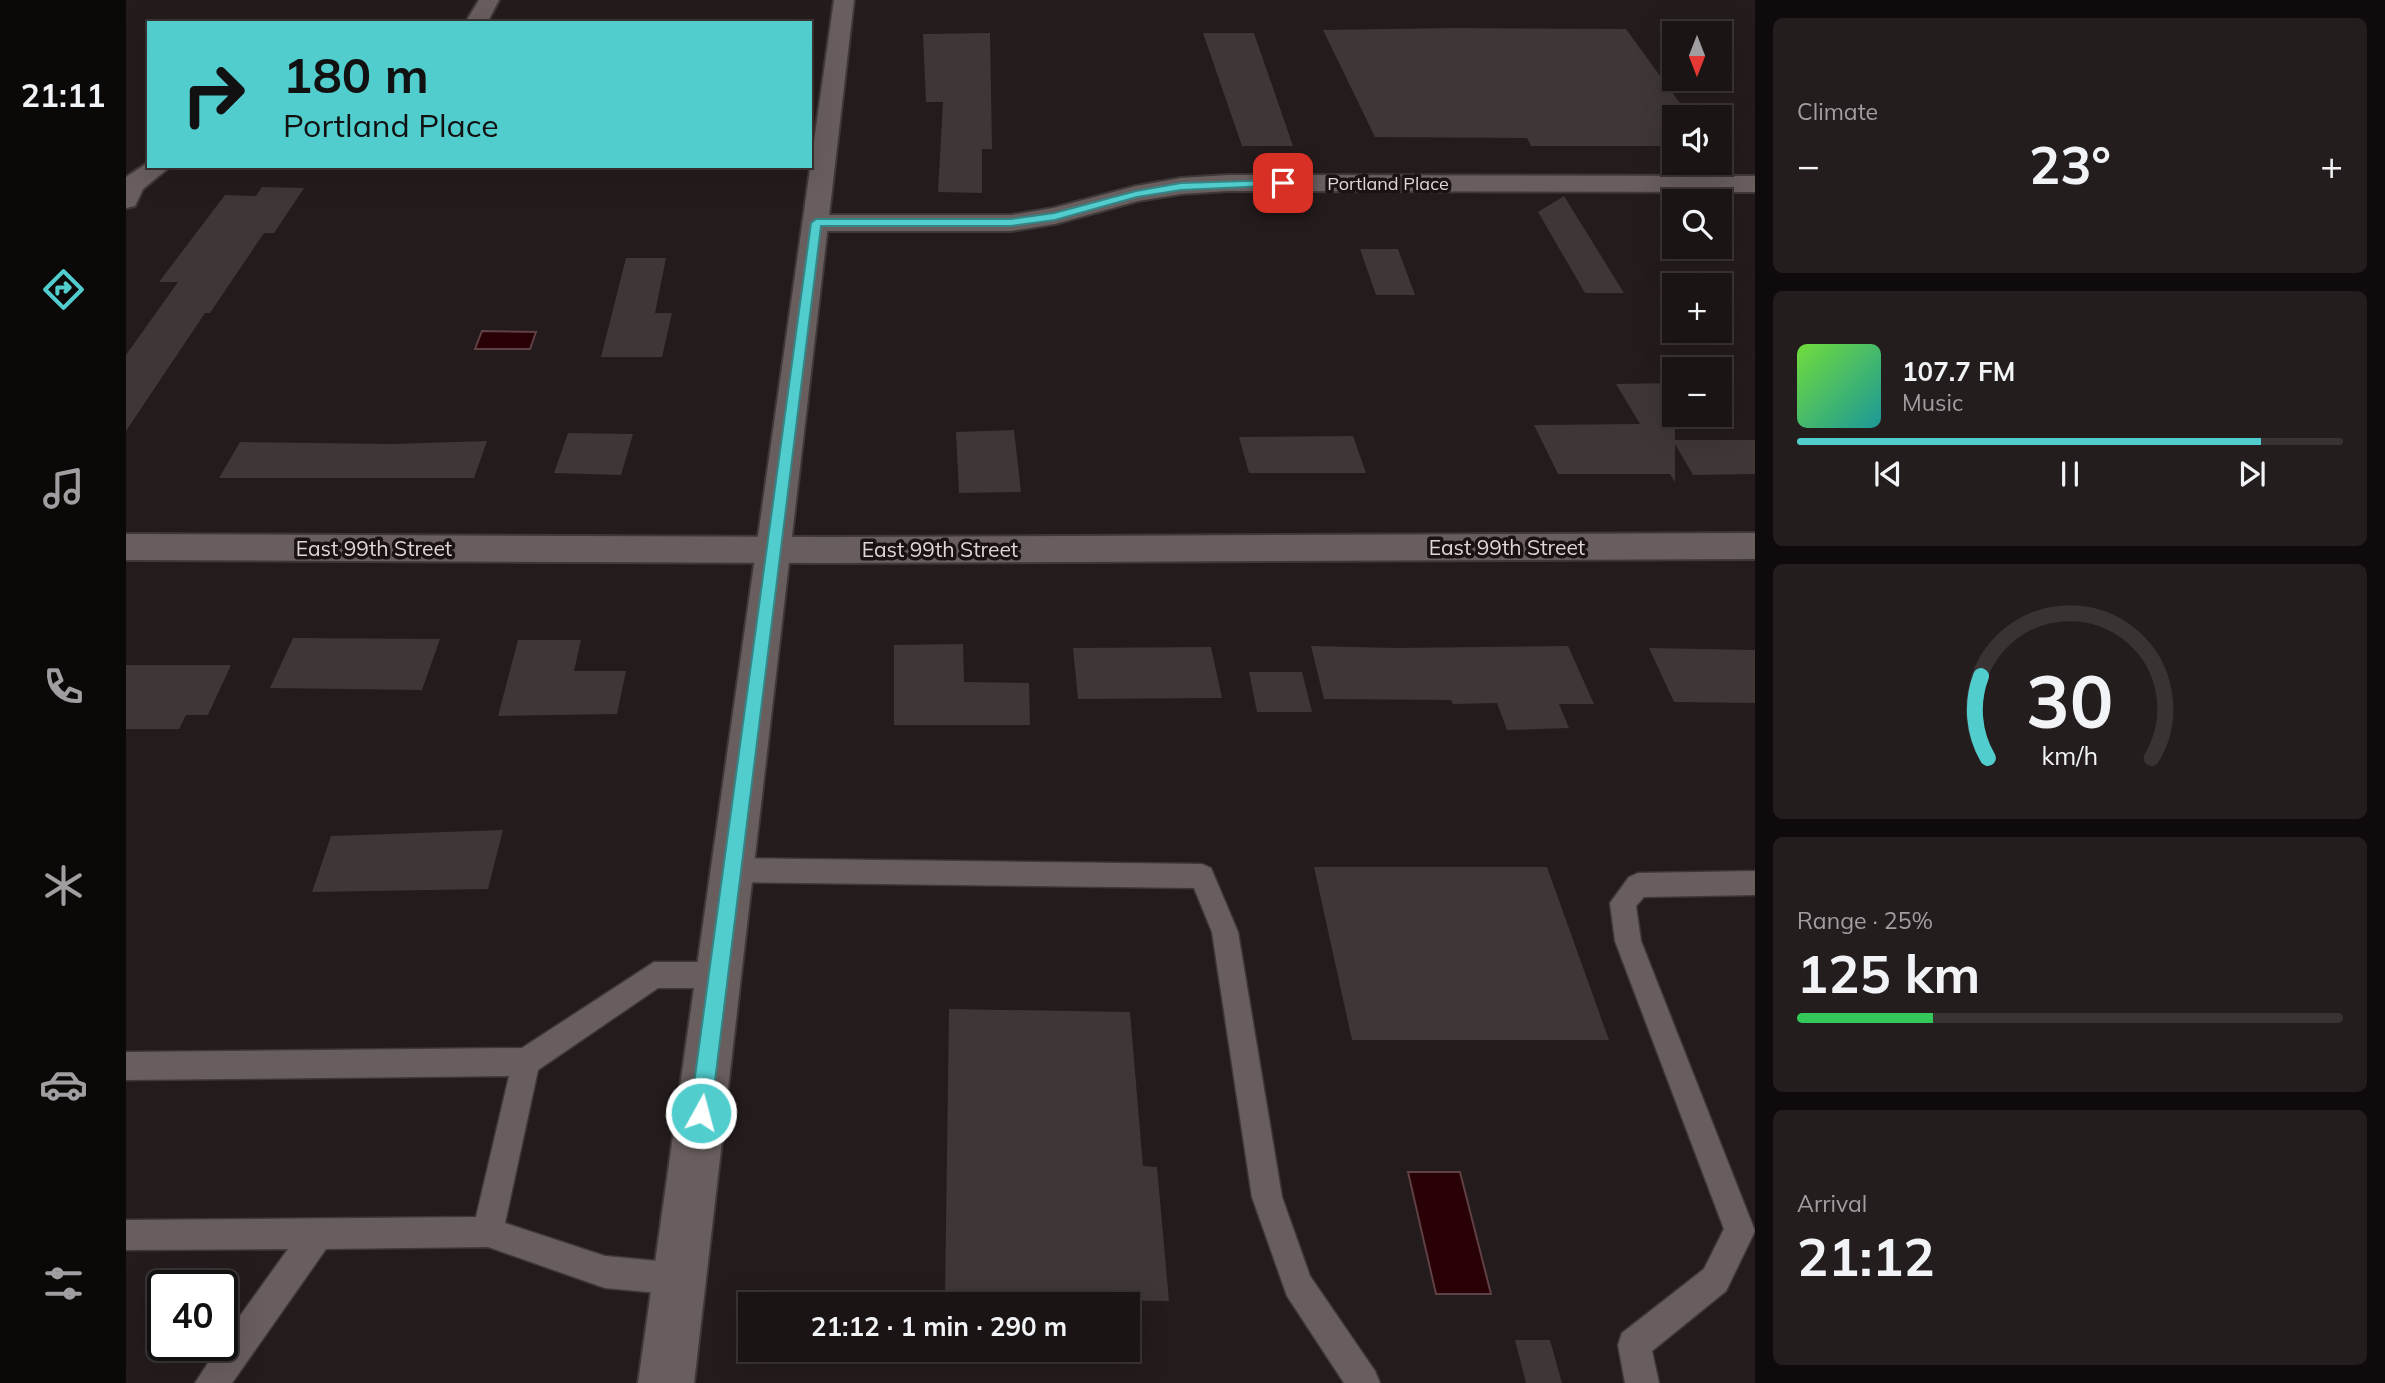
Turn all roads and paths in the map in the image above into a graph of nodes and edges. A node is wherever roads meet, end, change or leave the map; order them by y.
1 (489, 0) edge
2 (844, 0) edge
3 (477, 21) edge
4 (156, 168) edge
5 (1755, 184) edge
6 (126, 200) edge
7 (816, 223) junction
8 (126, 547) edge
9 (1755, 547) edge
10 (774, 550) junction
11 (732, 870) junction
12 (1755, 883) edge
13 (718, 975) junction
14 (526, 1062) junction
15 (126, 1066) edge
16 (488, 1232) junction
17 (318, 1233) junction
18 (126, 1235) edge
19 (679, 1279) junction
20 (212, 1383) edge
21 (666, 1383) edge
22 (1363, 1383) edge
23 (1643, 1383) edge

1 - 3 street
2 - 7 street
4 - 6 street
5 - 7 street, Portland Place
7 - 10 street
8 - 10 street, East 99th Street
9 - 10 street, East 99th Street
10 - 11 street
11 - 13 street
11 - 22 lane
12 - 23 lane
13 - 14 lane
13 - 19 street
14 - 15 lane
14 - 16 lane
16 - 17 lane
16 - 19 lane
17 - 18 lane
17 - 20 lane
19 - 21 street

